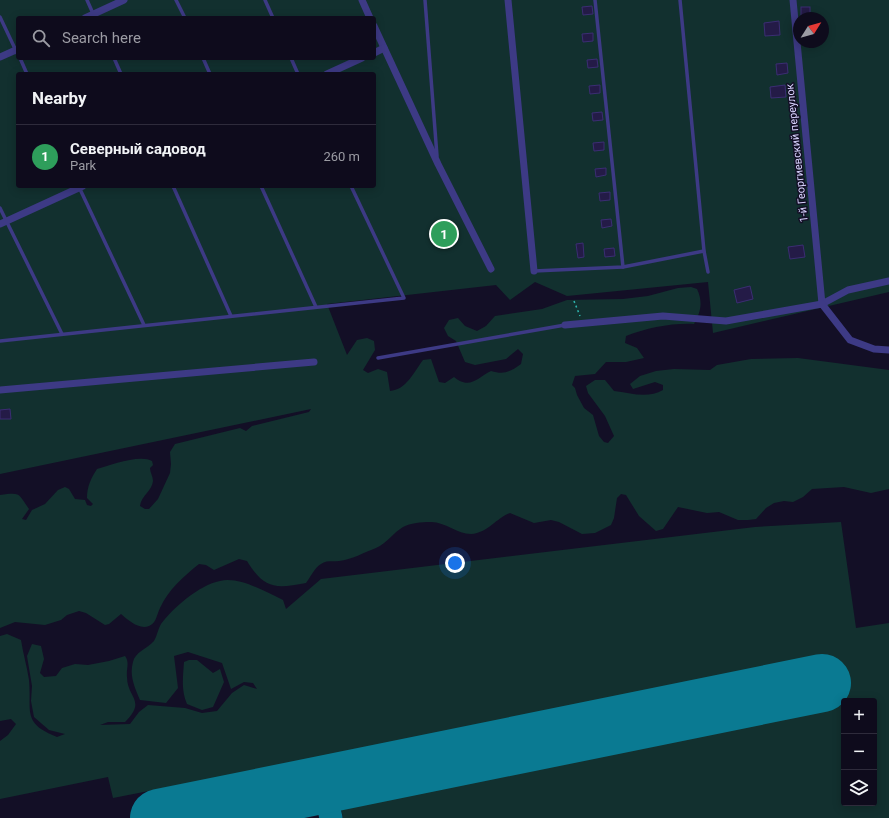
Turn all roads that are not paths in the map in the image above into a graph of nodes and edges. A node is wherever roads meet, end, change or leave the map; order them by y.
1 (87, 0) edge
2 (124, 0) edge
3 (176, 0) edge
4 (264, 0) edge
5 (362, 0) edge
6 (425, 0) edge
7 (508, 0) edge
8 (595, 0) edge
9 (680, 0) edge
10 (793, 0) edge
11 (0, 16) edge
12 (94, 16) edge
13 (183, 16) edge
14 (272, 16) edge
15 (369, 16) edge
16 (376, 30) edge
17 (384, 48) junction
18 (16, 49) edge
19 (16, 51) edge
20 (376, 52) edge
21 (0, 57) edge
22 (21, 60) edge
23 (115, 60) edge
24 (204, 60) edge
25 (292, 60) edge
26 (358, 60) edge
27 (26, 72) edge
28 (120, 72) edge
29 (209, 72) edge
30 (297, 72) edge
31 (331, 72) edge
32 (438, 164) junction
33 (78, 188) edge
34 (80, 188) edge
35 (174, 188) edge
36 (262, 188) edge
37 (352, 188) edge
38 (0, 208) edge
39 (3, 223) edge
40 (704, 251) junction
41 (624, 266) junction
42 (491, 269) dead end
43 (534, 271) joint
44 (708, 272) dead end
45 (889, 281) edge
46 (822, 304) junction
47 (316, 307) junction
48 (231, 316) junction
49 (565, 325) joint
50 (144, 326) junction
51 (62, 334) junction
52 (0, 341) edge
53 (889, 350) edge
54 (378, 358) dead end
55 (314, 362) dead end
56 (0, 390) edge

1 - 12 lane
2 - 12 street
3 - 13 lane
4 - 14 lane
5 - 15 street
6 - 32 lane
7 - 43 street
8 - 41 lane
9 - 40 lane
10 - 46 street, 1-й Георгиевский переулок
11 - 18 lane
16 - 17 street
17 - 20 street
17 - 32 street
19 - 21 street
22 - 27 lane
23 - 28 lane
24 - 29 lane
25 - 30 lane
26 - 31 street
32 - 42 street
33 - 39 street
34 - 50 lane
35 - 48 lane
36 - 47 lane
37 - 47 lane
38 - 39 lane
39 - 51 lane
40 - 41 lane
40 - 44 lane
41 - 43 lane
45 - 46 street
46 - 49 street
46 - 53 street
47 - 48 lane
48 - 50 lane
49 - 54 lane
50 - 51 lane
51 - 52 lane
55 - 56 street

